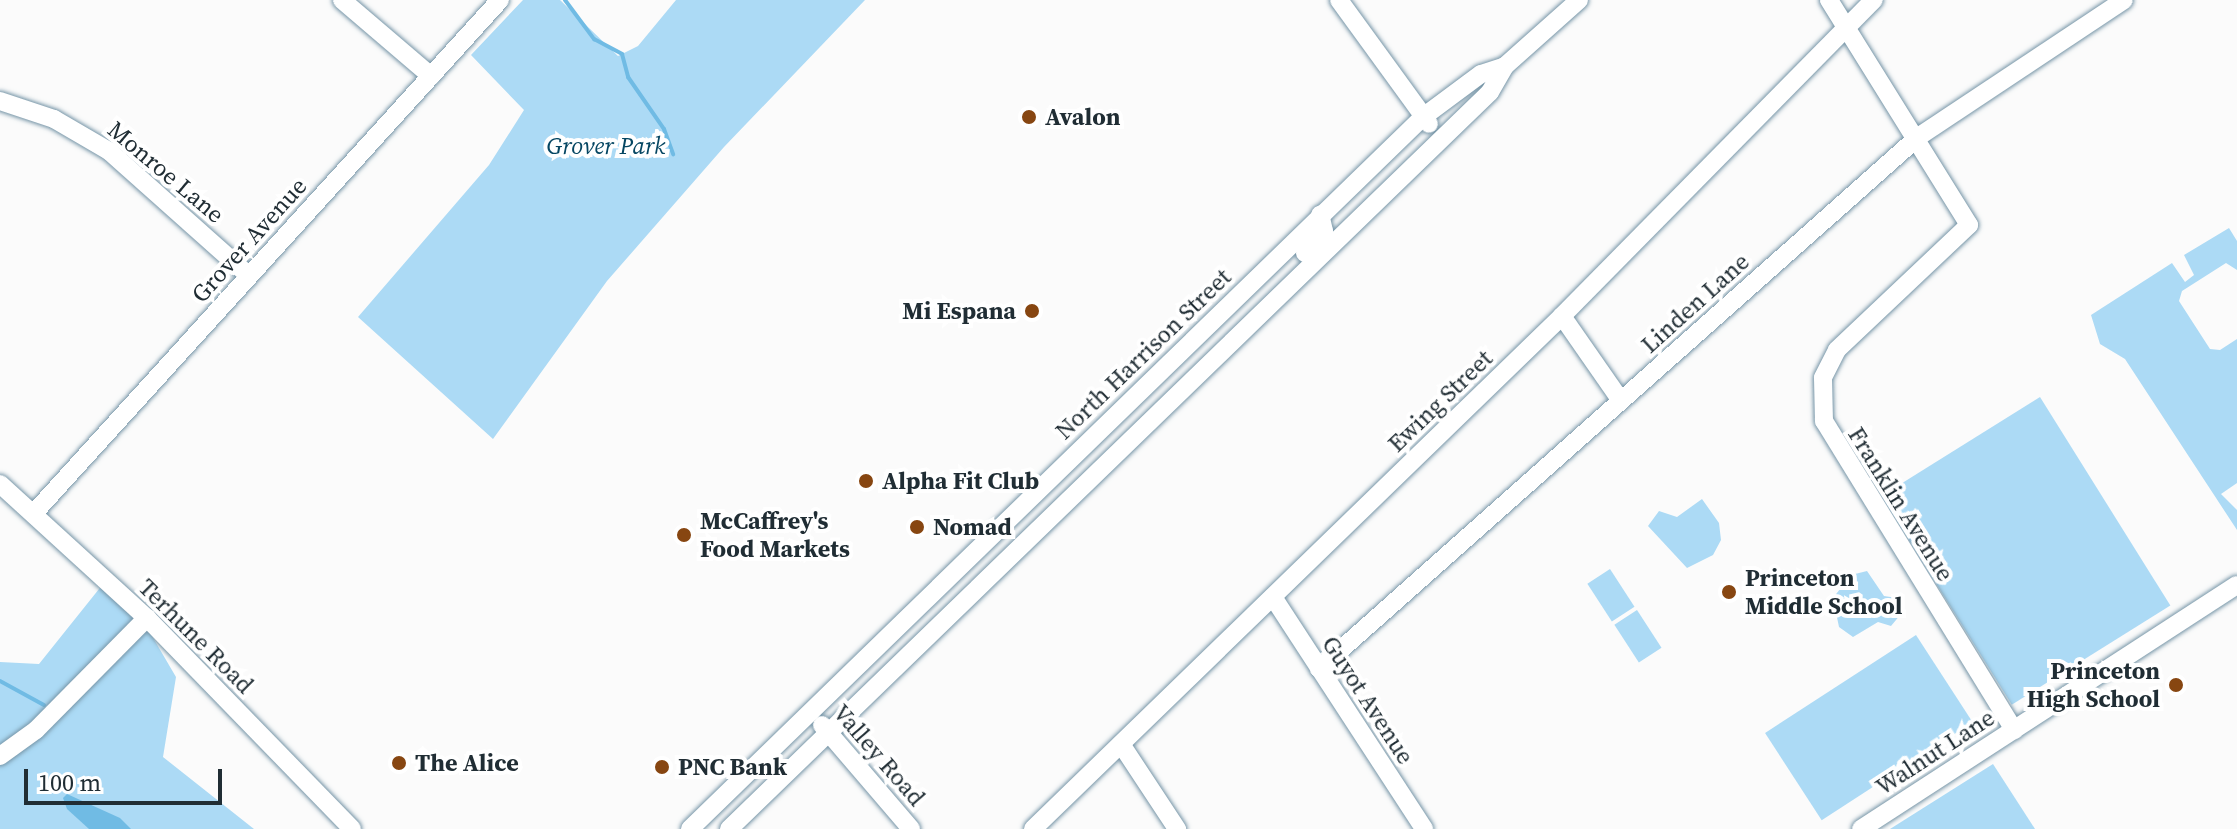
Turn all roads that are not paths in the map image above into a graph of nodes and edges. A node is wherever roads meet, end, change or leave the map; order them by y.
1 (342, 0) edge
2 (500, 0) edge
3 (1339, 0) edge
4 (1579, 0) edge
5 (1829, 0) edge
6 (1874, 0) edge
7 (2124, 0) edge
8 (1847, 27) junction
9 (1505, 66) junction
10 (431, 76) junction
11 (0, 101) edge
12 (1423, 117) junction
13 (1442, 137) junction
14 (1918, 137) junction
15 (1362, 174) junction
16 (1393, 186) junction
17 (1320, 214) junction
18 (248, 275) junction
19 (1284, 291) junction
20 (1562, 316) junction
21 (1250, 323) junction
22 (1202, 330) junction
23 (1621, 401) junction
24 (0, 484) edge
25 (34, 513) junction
26 (2237, 585) edge
27 (1273, 597) junction
28 (147, 618) junction
29 (1319, 669) junction
30 (810, 712) junction
31 (2014, 730) junction
32 (829, 732) junction
33 (1121, 744) junction
34 (0, 756) edge
35 (352, 829) edge
36 (690, 829) edge
37 (729, 829) edge
38 (911, 829) edge
39 (1033, 829) edge
40 (1177, 829) edge
41 (1424, 829) edge
42 (1861, 829) edge

1 - 10 street
2 - 10 street, Grover Avenue
3 - 12 street
4 - 9 street, North Harrison Street
5 - 8 street, Franklin Avenue
6 - 8 street, Ewing Street
7 - 14 street, Linden Lane
8 - 14 street, Franklin Avenue
8 - 20 street, Ewing Street
9 - 12 street, North Harrison Street
9 - 13 street, North Harrison Street
10 - 18 street, Grover Avenue
11 - 18 street, Monroe Lane
12 - 13 street
12 - 15 street, North Harrison Street
13 - 16 street, North Harrison Street
14 - 23 street, Linden Lane
14 - 31 street, Franklin Avenue
15 - 16 street
15 - 17 street, North Harrison Street
16 - 19 street, North Harrison Street
17 - 19 street
17 - 22 street, North Harrison Street
18 - 25 street, Grover Avenue
19 - 21 street, North Harrison Street
20 - 23 street
20 - 27 street, Ewing Street
21 - 22 street
21 - 32 street, North Harrison Street
22 - 30 street, North Harrison Street
23 - 29 street, Linden Lane
24 - 25 street, Terhune Road
25 - 28 street, Terhune Road
26 - 31 street, Walnut Lane
27 - 29 street, Guyot Avenue
27 - 33 street, Ewing Street
28 - 34 street
28 - 35 street, Terhune Road
29 - 41 street, Guyot Avenue
30 - 32 street, Valley Road
30 - 36 street, North Harrison Street
31 - 42 street, Walnut Lane
32 - 37 street, North Harrison Street
32 - 38 street, Valley Road
33 - 39 street, Ewing Street
33 - 40 street

